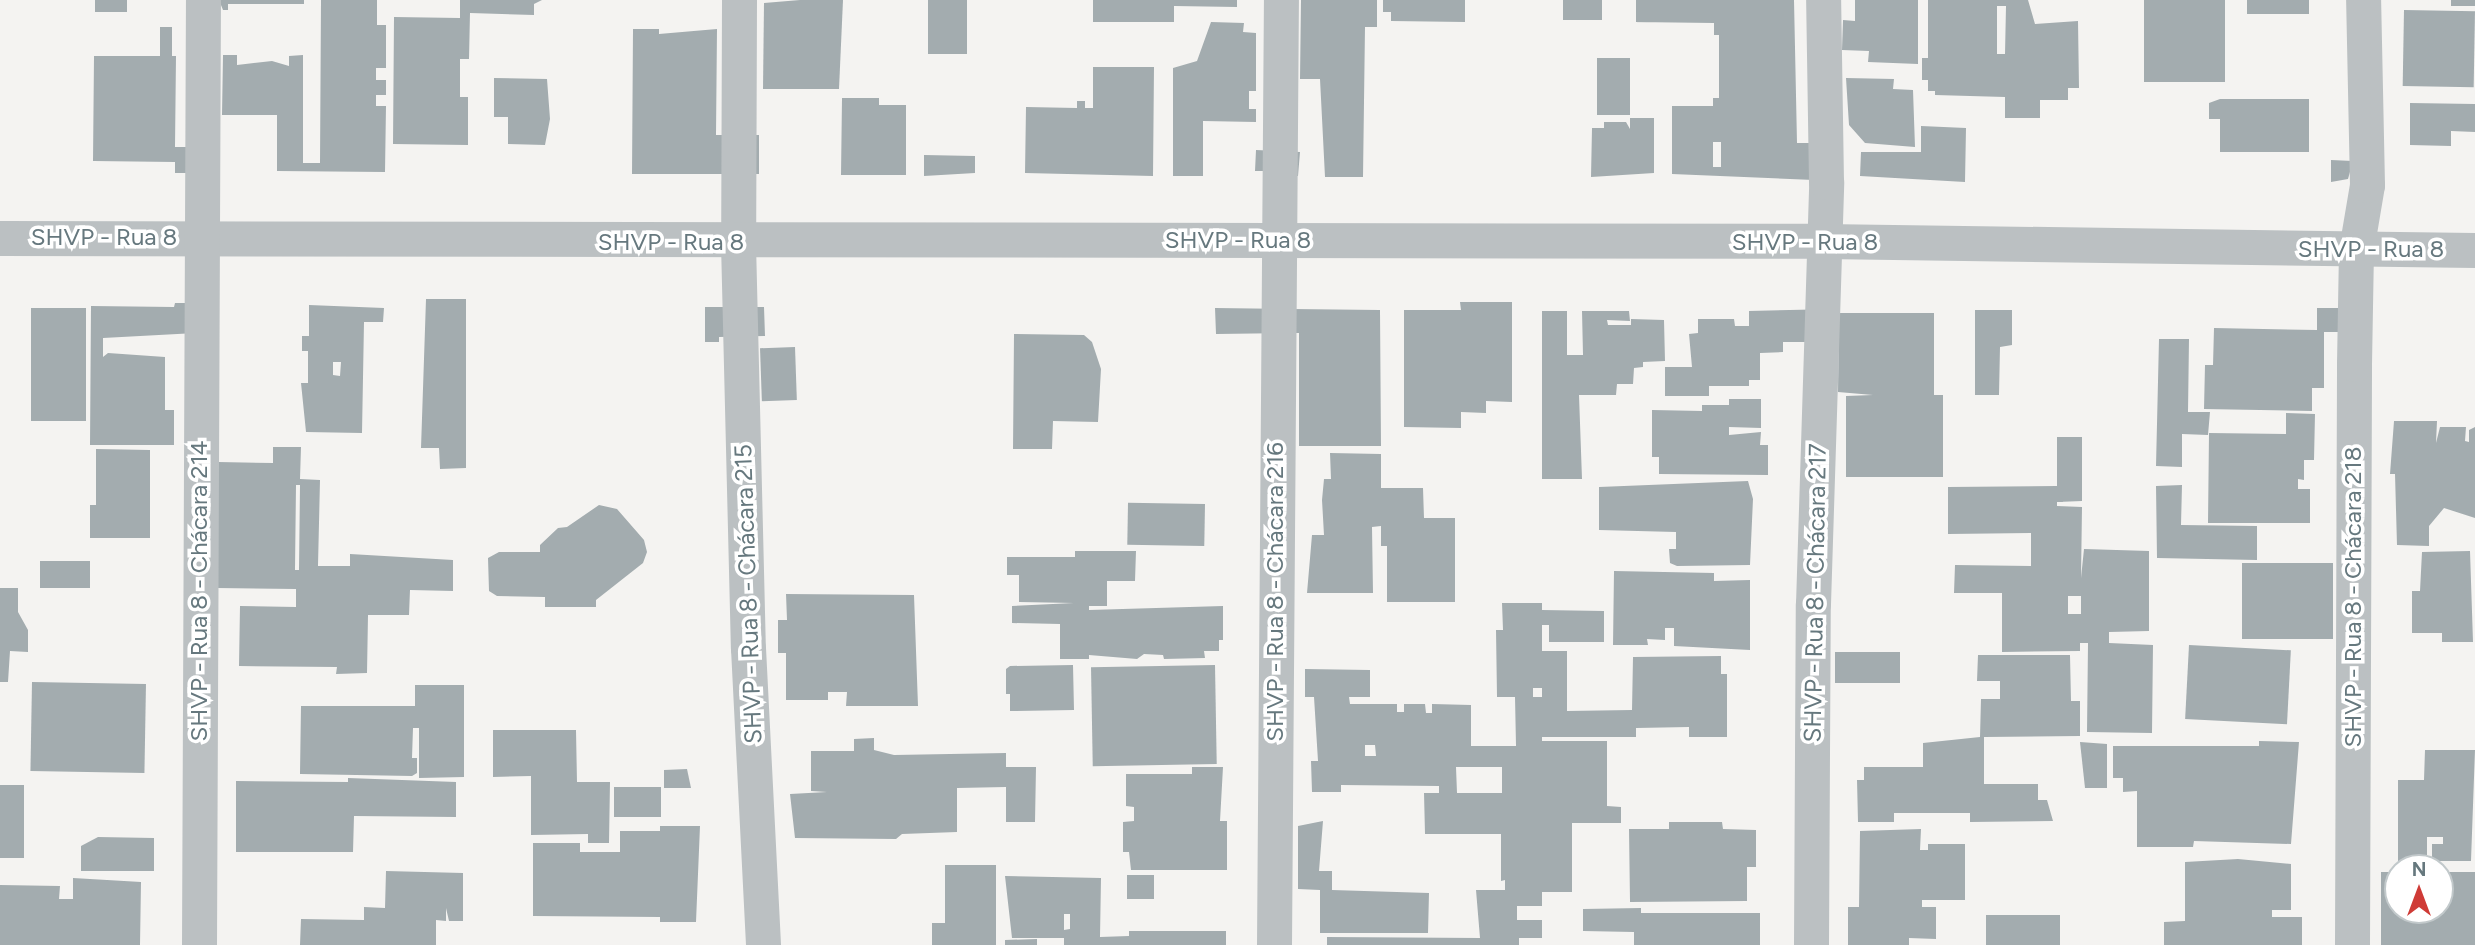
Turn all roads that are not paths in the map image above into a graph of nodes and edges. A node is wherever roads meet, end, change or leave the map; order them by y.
1 (203, 0) edge
2 (740, 0) edge
3 (1280, 0) edge
4 (1823, 0) edge
5 (2363, 0) edge
6 (202, 237) junction
7 (0, 238) edge
8 (1278, 240) junction
9 (1823, 241) junction
10 (738, 243) junction
11 (2356, 250) junction
12 (2475, 250) edge
13 (199, 945) edge
14 (763, 945) edge
15 (1274, 945) edge
16 (1811, 945) edge
17 (2352, 945) edge

1 - 6 street, SHVP - Rua 8 - Chácara 214
2 - 10 street, SHVP - Rua 8 - Chácara 215
3 - 8 street, SHVP - Rua 8 - Chácara 216
4 - 9 street, SHVP - Rua 8 - Chácara 217
5 - 11 street, SHVP - Rua 8 - Chácara 218
6 - 7 street, SHVP - Rua 8
6 - 10 street, SHVP - Rua 8
6 - 13 street, SHVP - Rua 8 - Chácara 214
8 - 9 street, SHVP - Rua 8
8 - 10 street, SHVP - Rua 8
8 - 15 street, SHVP - Rua 8 - Chácara 216
9 - 11 street, SHVP - Rua 8
9 - 16 street, SHVP - Rua 8 - Chácara 217
10 - 14 street, SHVP - Rua 8 - Chácara 215
11 - 12 street, SHVP - Rua 8
11 - 17 street, SHVP - Rua 8 - Chácara 218

